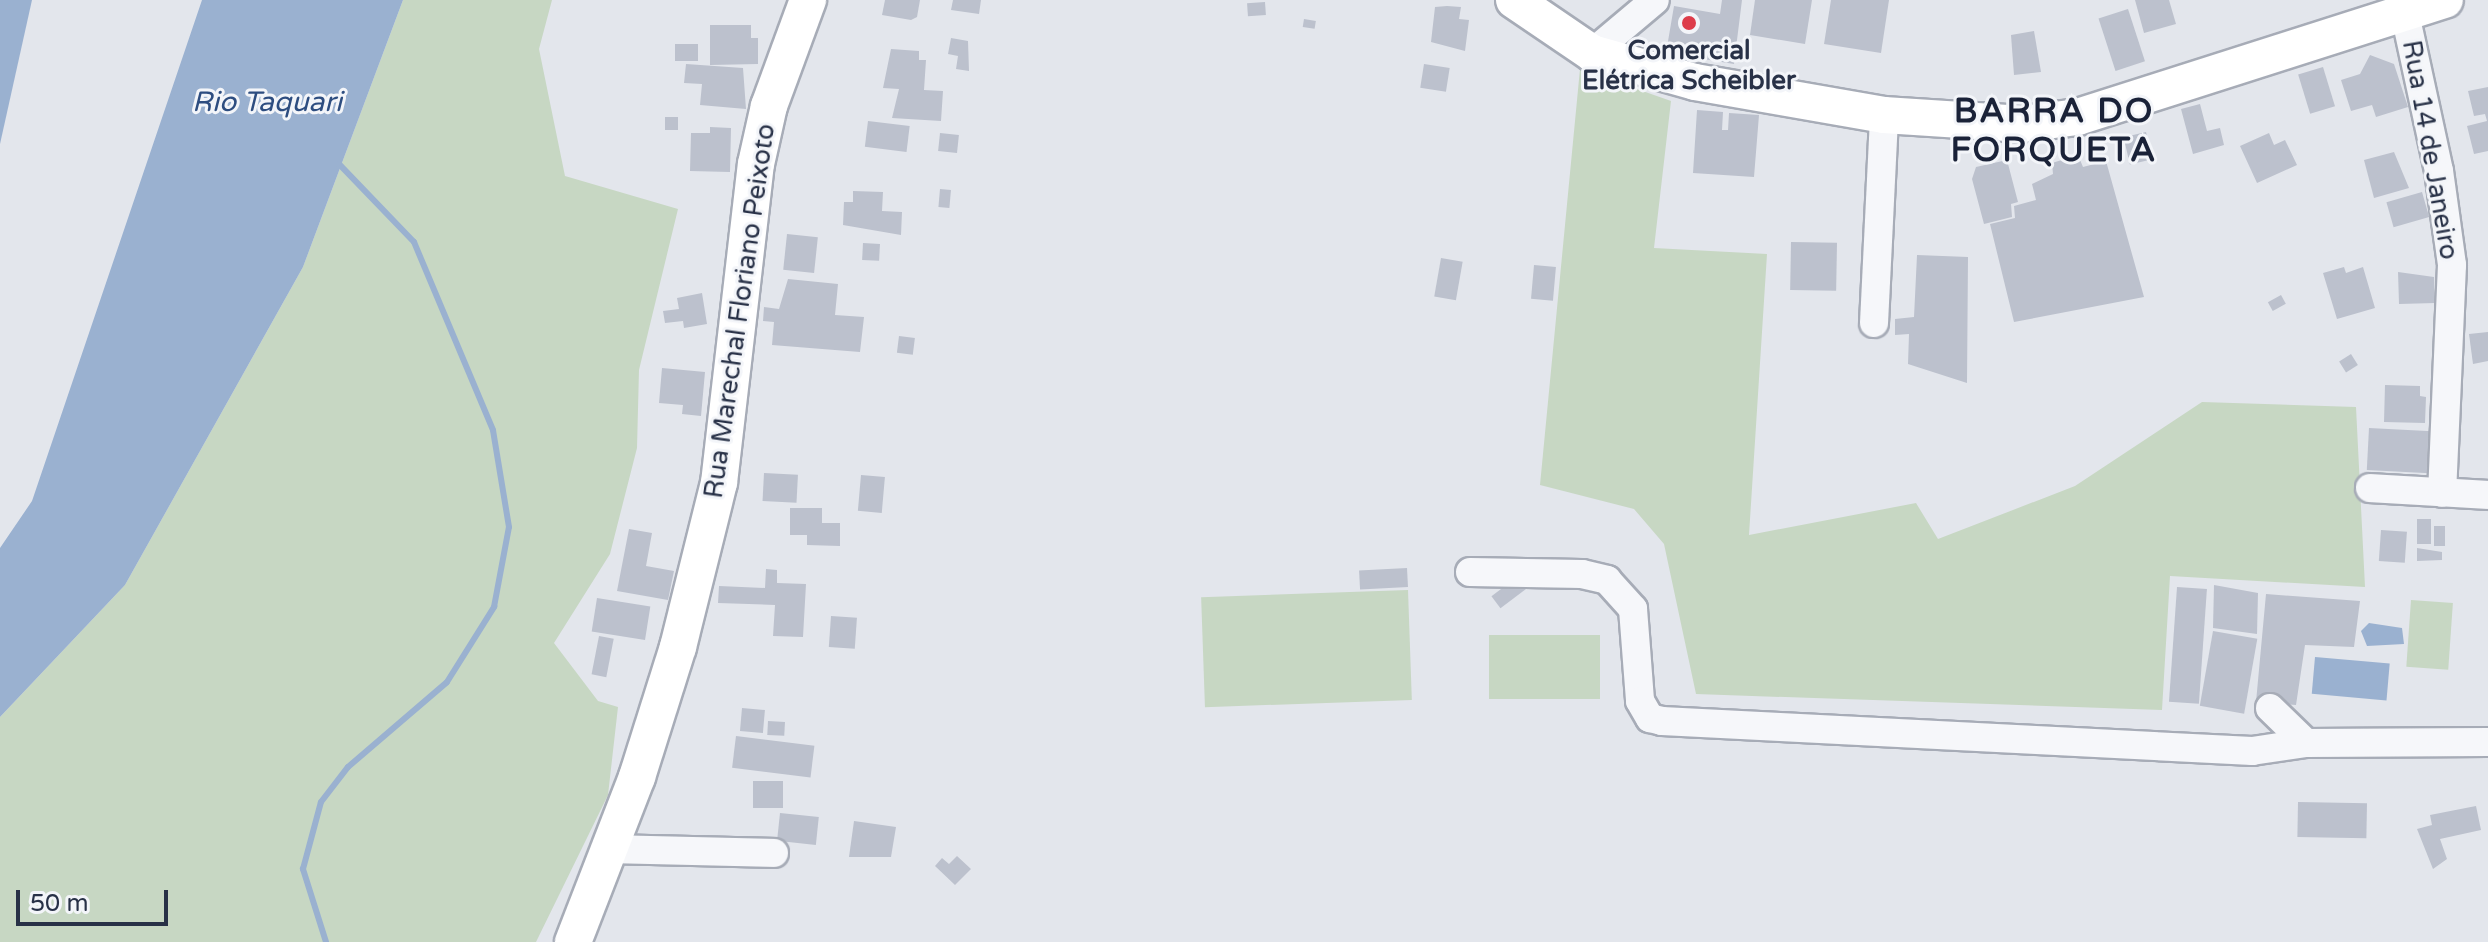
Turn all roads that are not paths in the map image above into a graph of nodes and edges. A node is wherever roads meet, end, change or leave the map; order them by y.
1 (808, 0) edge
2 (1514, 0) edge
3 (1655, 0) edge
4 (2445, 0) edge
5 (2404, 6) edge
6 (1592, 53) junction
7 (1884, 115) junction
8 (1874, 323) dead end
9 (2370, 488) dead end
10 (2442, 493) junction
11 (2488, 495) edge
12 (1470, 572) dead end
13 (2270, 708) dead end
14 (2488, 742) edge
15 (2306, 743) junction
16 (611, 849) junction
17 (774, 853) dead end
18 (573, 942) edge

1 - 16 main road, Rua Marechal Floriano Peixoto
2 - 6 main road
3 - 6 street
4 - 5 main road
5 - 7 main road
5 - 10 street, Rua 14 de Janeiro
6 - 7 main road
7 - 8 street
9 - 10 street
10 - 11 street
12 - 15 street
13 - 15 street
14 - 15 street
16 - 17 street
16 - 18 main road, Rua Marechal Floriano Peixoto

